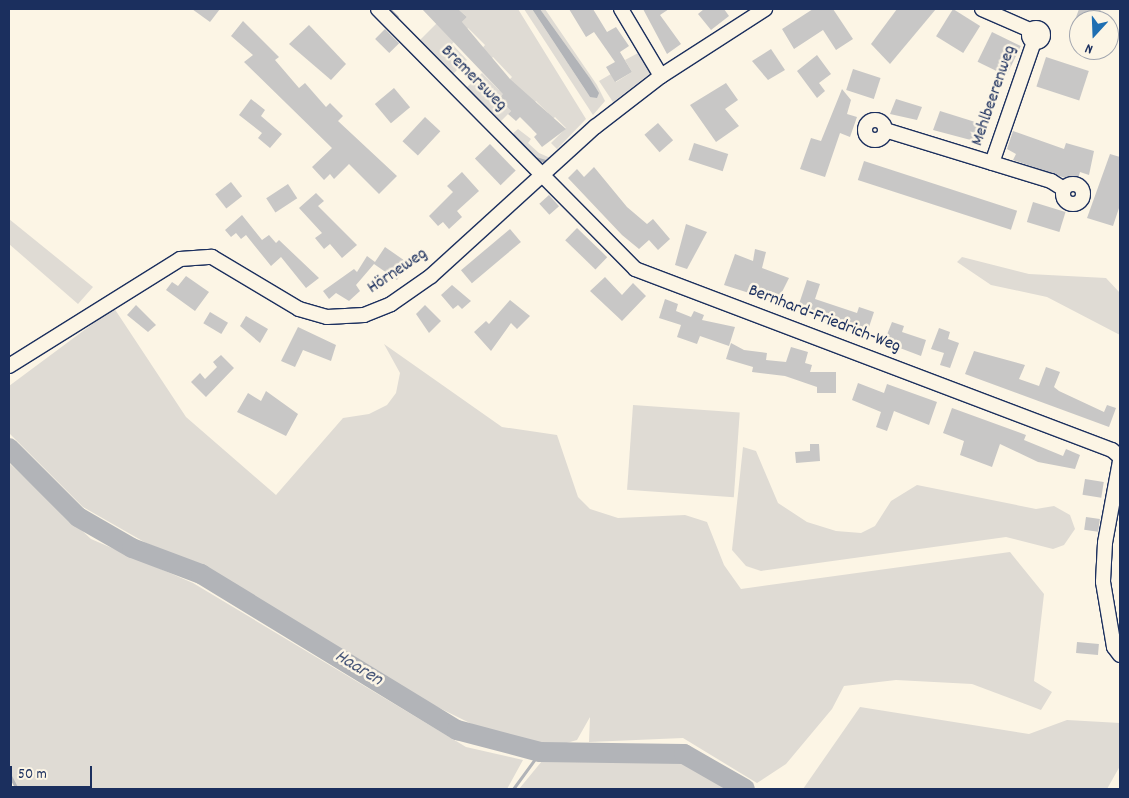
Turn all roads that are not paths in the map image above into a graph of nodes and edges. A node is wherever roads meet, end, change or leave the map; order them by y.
1 (378, 9) edge
2 (621, 9) edge
3 (765, 9) edge
4 (982, 9) edge
5 (661, 76) junction
6 (885, 130) dead end
7 (992, 162) junction
8 (544, 176) junction
9 (1064, 189) dead end
10 (9, 366) edge
11 (1120, 457) edge
12 (1120, 461) edge
13 (1119, 480) edge
14 (1117, 500) edge
15 (1120, 655) edge

1 - 8 street, Bremersweg
2 - 5 street
3 - 5 street, Hörneweg
4 - 7 street, Mehlbeerenweg
5 - 8 street, Hörneweg
6 - 7 street, Mehlbeerenweg
7 - 9 street, Mehlbeerenweg
8 - 10 street, Hörneweg
8 - 11 street, Bernhard-Friedrich-Weg
12 - 13 street
13 - 14 street
14 - 15 street

